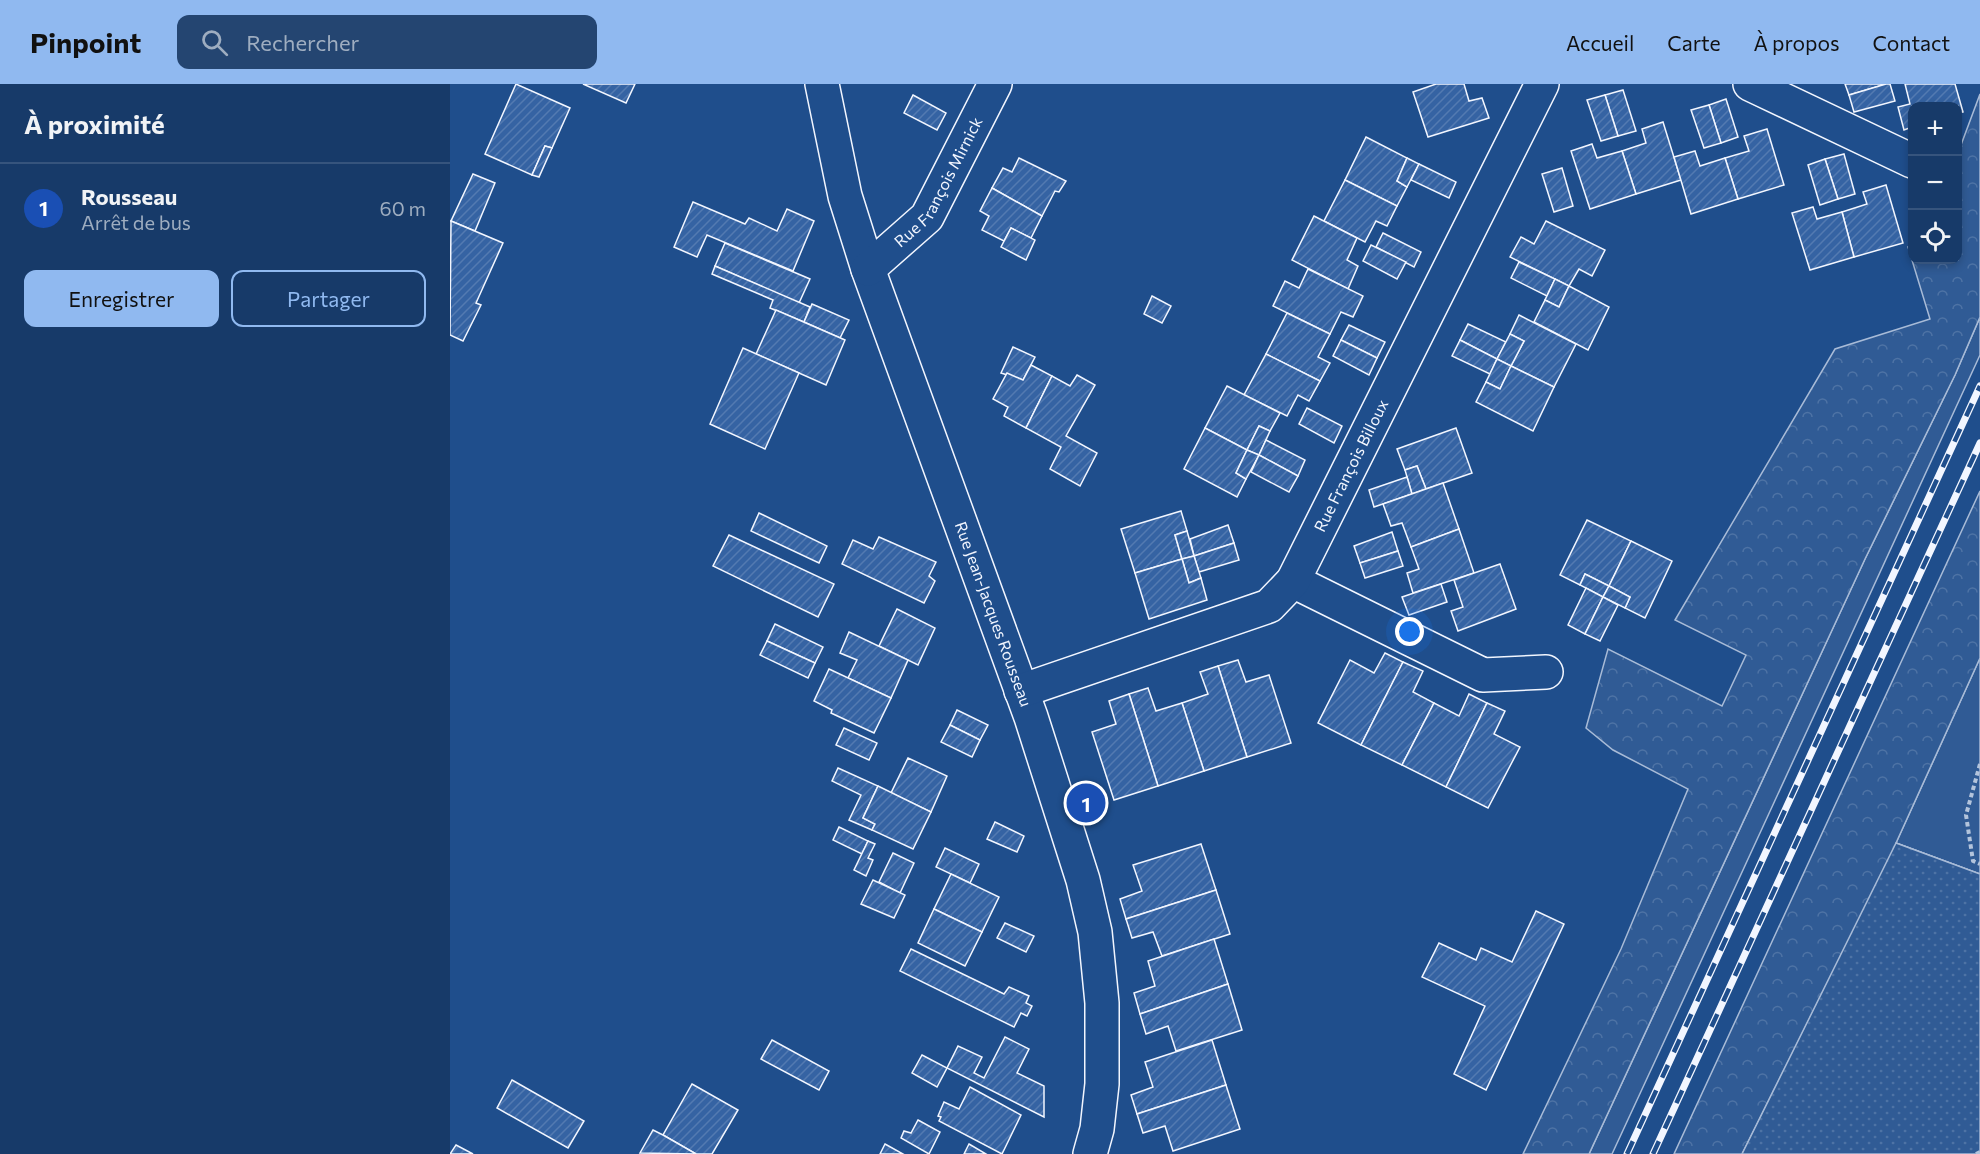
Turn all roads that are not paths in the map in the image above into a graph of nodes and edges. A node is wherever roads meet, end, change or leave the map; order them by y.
1 (822, 84) edge
2 (995, 84) edge
3 (1542, 84) edge
4 (1750, 84) edge
5 (1908, 159) edge
6 (868, 269) junction
7 (1293, 581) junction
8 (1546, 672) dead end
9 (1022, 691) junction
10 (1090, 1154) edge

1 - 6 street, Rue Jean-Jacques Rousseau
2 - 6 street, Rue François Mirnick
3 - 7 street, Rue François Billoux
4 - 5 street
6 - 9 street, Rue Jean-Jacques Rousseau
7 - 8 street
7 - 9 street, Rue François Billoux
9 - 10 street, Rue Jean-Jacques Rousseau

